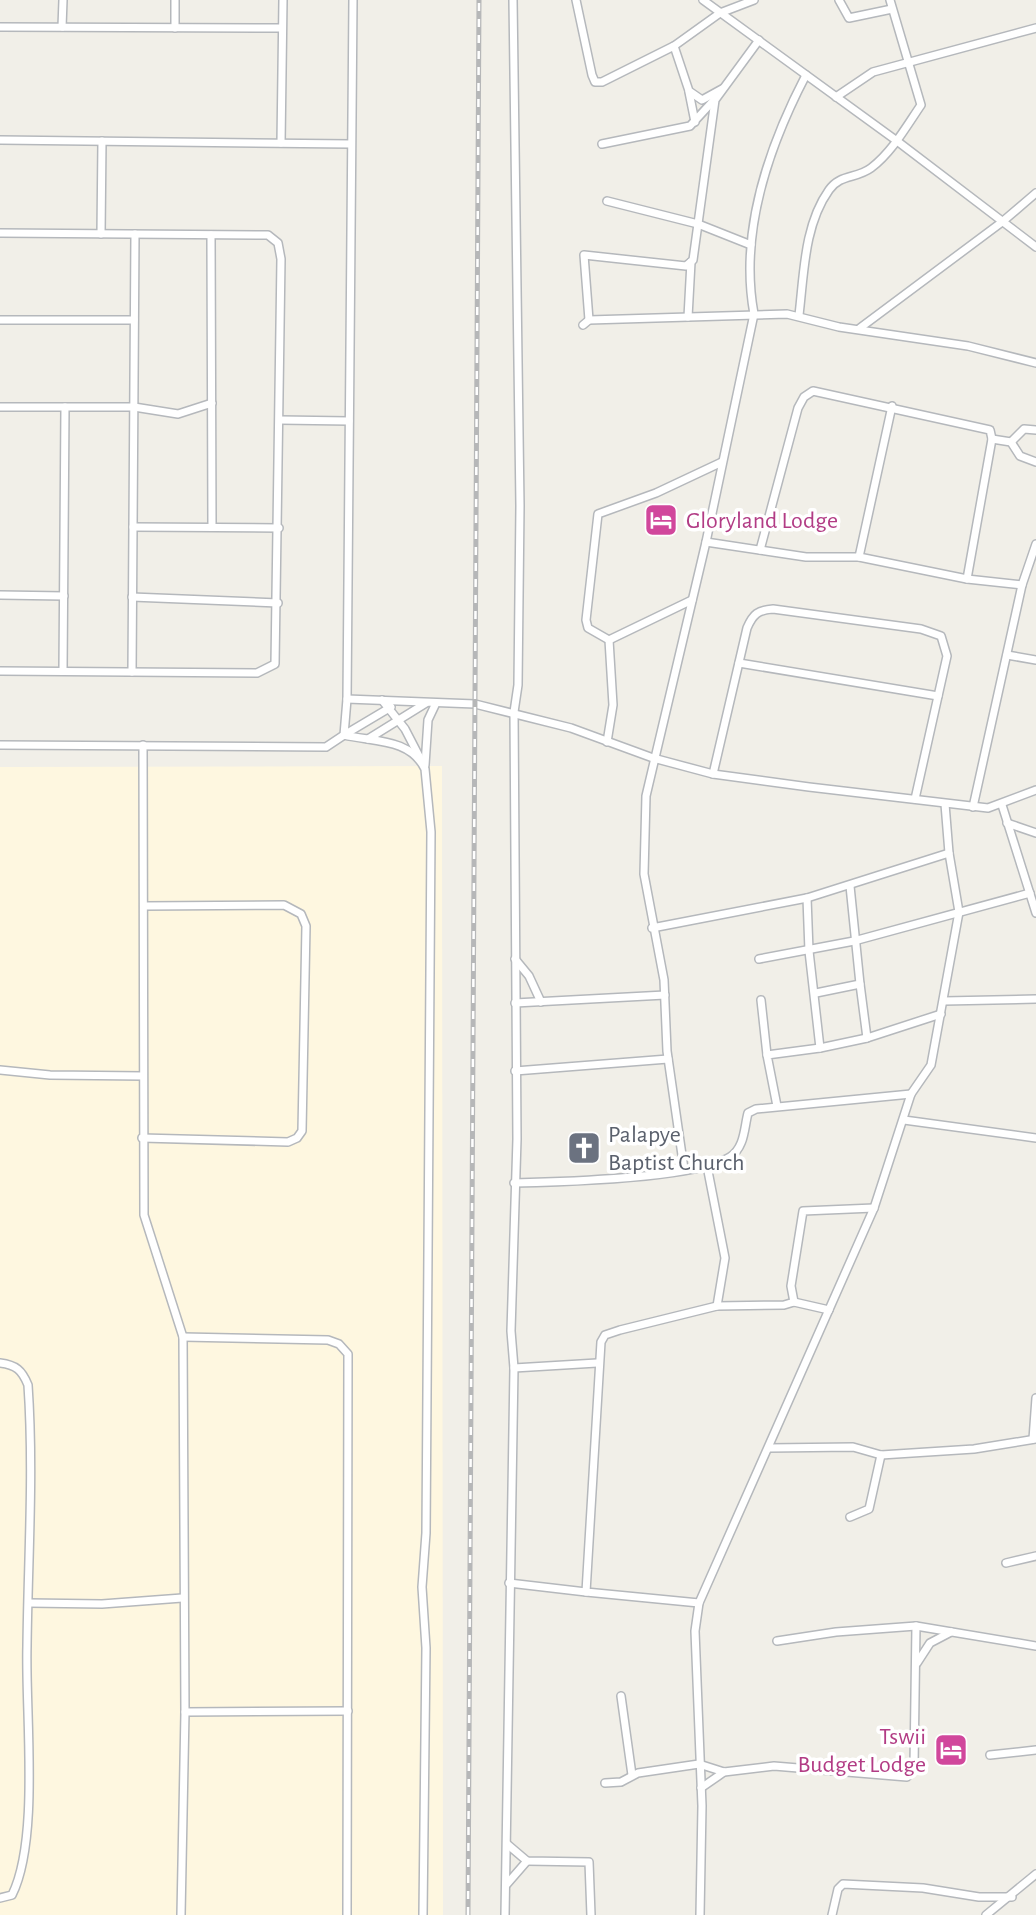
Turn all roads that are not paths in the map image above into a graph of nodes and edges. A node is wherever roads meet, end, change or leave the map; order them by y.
1 (63, 0) edge
2 (175, 0) edge
3 (283, 0) edge
4 (353, 0) edge
5 (513, 0) edge
6 (576, 0) edge
7 (703, 0) edge
8 (754, 0) edge
9 (839, 0) edge
10 (890, 0) edge
11 (892, 9) junction
12 (720, 13) junction
13 (0, 27) edge
14 (62, 27) junction
15 (175, 28) junction
16 (282, 28) junction
17 (1036, 28) edge
18 (759, 40) junction
19 (674, 47) junction
20 (909, 61) junction
21 (806, 75) junction
22 (726, 87) junction
23 (689, 92) junction
24 (836, 97) junction
25 (715, 100) junction
26 (695, 122) junction
27 (0, 140) edge
28 (102, 141) junction
29 (897, 141) junction
30 (281, 143) junction
31 (351, 144) junction
32 (602, 144) dead end
33 (1036, 193) edge
34 (607, 201) dead end
35 (1002, 222) junction
36 (698, 224) junction
37 (0, 233) edge
38 (101, 234) junction
39 (135, 234) junction
40 (211, 235) junction
41 (751, 245) junction
42 (1036, 247) edge
43 (691, 262) junction
44 (754, 314) junction
45 (799, 315) junction
46 (688, 317) junction
47 (0, 320) edge
48 (134, 320) junction
49 (860, 328) junction
50 (1036, 363) edge
51 (212, 403) junction
52 (892, 406) junction
53 (0, 407) edge
54 (65, 407) junction
55 (134, 407) junction
56 (280, 419) junction
57 (349, 421) junction
58 (1036, 429) edge
59 (992, 439) junction
60 (1011, 442) junction
61 (722, 462) junction
62 (1036, 462) edge
63 (133, 527) junction
64 (212, 527) junction
65 (279, 528) junction
66 (706, 542) junction
67 (1036, 544) edge
68 (760, 550) junction
69 (859, 557) junction
70 (967, 579) junction
71 (1022, 585) junction
72 (0, 595) edge
73 (64, 596) junction
74 (132, 597) junction
75 (692, 600) junction
76 (278, 603) junction
77 (608, 640) junction
78 (1007, 655) junction
79 (1036, 660) edge
80 (739, 663) junction
81 (0, 671) edge
82 (63, 671) junction
83 (132, 672) junction
84 (938, 695) junction
85 (347, 699) junction
86 (382, 700) junction
87 (402, 701) junction
88 (426, 702) junction
89 (436, 702) junction
90 (389, 708) junction
91 (514, 712) junction
92 (399, 720) junction
93 (344, 735) junction
94 (367, 740) junction
95 (607, 742) junction
96 (0, 745) edge
97 (143, 746) junction
98 (653, 758) junction
99 (421, 760) junction
100 (425, 769) junction
101 (713, 774) junction
102 (1036, 790) edge
103 (915, 799) junction
104 (945, 804) junction
105 (1002, 805) junction
106 (973, 807) junction
107 (1007, 823) junction
108 (1036, 833) edge
109 (948, 853) junction
110 (850, 886) junction
111 (1030, 892) junction
112 (807, 898) junction
113 (144, 905) junction
114 (959, 912) junction
115 (1036, 913) edge
116 (652, 928) junction
117 (854, 942) junction
118 (809, 951) junction
119 (515, 959) junction
120 (760, 959) dead end
121 (860, 984) junction
122 (816, 993) junction
123 (665, 995) junction
124 (1036, 999) edge
125 (761, 1000) dead end
126 (944, 1001) junction
127 (541, 1002) junction
128 (515, 1003) junction
129 (941, 1014) junction
130 (867, 1038) junction
131 (820, 1048) junction
132 (767, 1055) junction
133 (668, 1059) junction
134 (0, 1070) edge
135 (515, 1071) junction
136 (143, 1076) junction
137 (911, 1094) junction
138 (777, 1105) junction
139 (904, 1120) junction
140 (142, 1138) junction
141 (1036, 1138) edge
142 (707, 1166) junction
143 (684, 1169) junction
144 (514, 1183) junction
145 (874, 1208) junction
146 (794, 1301) junction
147 (717, 1306) junction
148 (829, 1310) junction
149 (183, 1337) junction
150 (0, 1363) edge
151 (597, 1363) junction
152 (514, 1368) junction
153 (1036, 1398) edge
154 (1035, 1439) edge
155 (769, 1448) junction
156 (881, 1455) junction
157 (850, 1517) dead end
158 (1036, 1556) edge
159 (1006, 1563) dead end
160 (509, 1583) junction
161 (586, 1592) junction
162 (182, 1598) junction
163 (699, 1603) junction
164 (29, 1604) junction
165 (916, 1626) junction
166 (955, 1631) junction
167 (777, 1641) dead end
168 (1036, 1646) edge
169 (915, 1666) junction
170 (621, 1696) dead end
171 (348, 1711) junction
172 (184, 1712) junction
173 (1036, 1750) edge
174 (989, 1755) dead end
175 (699, 1764) junction
176 (724, 1772) junction
177 (632, 1775) junction
178 (606, 1783) dead end
179 (701, 1788) junction
180 (507, 1844) junction
181 (527, 1861) junction
182 (1036, 1874) edge
183 (506, 1884) junction
184 (1012, 1897) junction
185 (0, 1898) edge
186 (181, 1915) edge
187 (347, 1915) edge
188 (423, 1915) edge
189 (505, 1915) edge
190 (591, 1915) edge
191 (700, 1915) edge
192 (832, 1915) edge
193 (986, 1915) edge

1 - 14 street
2 - 15 street
3 - 16 street
4 - 31 street
5 - 91 street
6 - 19 street
7 - 12 street
8 - 12 street
9 - 11 street
10 - 11 street
11 - 20 street
12 - 18 street
12 - 19 street
13 - 14 street
14 - 15 street
15 - 16 street
16 - 30 street
17 - 20 street
18 - 21 street
18 - 22 street
19 - 23 street
20 - 24 street
20 - 29 street
21 - 24 street
21 - 41 street
22 - 23 street
22 - 25 street
23 - 26 street
24 - 29 street
25 - 26 street
25 - 36 street
26 - 32 street
27 - 28 street
28 - 30 street
28 - 38 street
29 - 35 street
29 - 45 street
30 - 31 street
31 - 57 street
33 - 35 street
34 - 36 street
35 - 42 street
35 - 49 street
36 - 41 street
36 - 43 street
37 - 38 street
38 - 39 street
39 - 40 street
39 - 48 street
40 - 51 street
40 - 56 street
41 - 44 street
43 - 46 street
43 - 46 street
44 - 45 street
44 - 46 street
44 - 61 street
45 - 49 street
47 - 48 street
48 - 55 street
49 - 50 street
51 - 55 street
51 - 64 street
52 - 59 street
52 - 68 street
52 - 69 street
53 - 54 street
54 - 55 street
54 - 73 street
55 - 63 street
56 - 57 street
56 - 65 street
57 - 85 street
58 - 60 street
59 - 60 street
59 - 70 street
60 - 62 street
61 - 66 street
61 - 77 street
63 - 64 street
63 - 74 street
64 - 65 street
65 - 76 street
66 - 68 street
66 - 75 street
67 - 71 street
68 - 69 street
69 - 70 street
70 - 71 street
71 - 78 street
72 - 73 street
73 - 82 street
74 - 76 street
74 - 83 street
75 - 77 street
75 - 98 street
76 - 83 street
77 - 95 street
78 - 79 street
78 - 106 street
80 - 84 street
80 - 84 street
80 - 101 street
81 - 82 street
82 - 83 street
84 - 103 street
85 - 86 street
85 - 93 street
86 - 87 street
86 - 90 street
87 - 88 street
87 - 90 street
88 - 89 street
88 - 92 street
89 - 91 street
89 - 100 street
90 - 92 street
90 - 93 street
91 - 95 street
91 - 119 street
92 - 94 street
92 - 99 street
93 - 94 street
93 - 97 street
94 - 99 street
95 - 98 street
96 - 97 street
97 - 113 street
98 - 101 street
98 - 116 street
99 - 100 street
100 - 188 street
101 - 103 street
102 - 105 street
103 - 104 street
104 - 106 street
104 - 109 street
105 - 106 street
105 - 107 street
107 - 108 street
107 - 111 street
109 - 110 street
109 - 114 street
110 - 112 street
110 - 117 street
111 - 114 street
111 - 115 street
112 - 116 street
112 - 118 street
113 - 136 street
113 - 140 street
114 - 117 street
114 - 126 street
116 - 123 street
117 - 118 street
117 - 121 street
118 - 120 street
118 - 122 street
119 - 127 street
119 - 128 street
121 - 122 street
121 - 130 street
122 - 131 street
123 - 127 street
123 - 133 street
124 - 126 street
125 - 132 street
126 - 129 street
127 - 128 street
128 - 135 street
129 - 130 street
129 - 137 street
130 - 131 street
131 - 132 street
132 - 138 street
133 - 135 street
133 - 143 street
134 - 136 street
135 - 144 street
136 - 140 street
137 - 138 street
137 - 139 street
138 - 142 street
139 - 141 street
139 - 145 street
140 - 149 street
142 - 143 street
142 - 147 street
143 - 144 street
144 - 152 street
145 - 146 street
145 - 148 street
146 - 147 street
146 - 148 street
147 - 151 street
148 - 155 street
149 - 162 street
149 - 171 street
150 - 164 street
151 - 152 street
151 - 161 street
152 - 160 street
153 - 154 street
154 - 156 street
155 - 156 street
155 - 163 street
156 - 157 street
158 - 159 street
160 - 161 street
160 - 180 street
161 - 163 street
162 - 164 street
162 - 172 street
163 - 175 street
164 - 185 street
165 - 166 street
165 - 167 street
165 - 169 street
166 - 168 street
166 - 169 street
169 - 176 street
170 - 177 street
171 - 172 street
171 - 187 street
172 - 186 street
173 - 174 street
175 - 176 street
175 - 177 street
175 - 179 street
176 - 179 street
177 - 178 street
179 - 191 street
180 - 181 street
180 - 183 street
181 - 183 street
181 - 190 street
182 - 184 street
183 - 189 street
184 - 192 street
184 - 193 street

